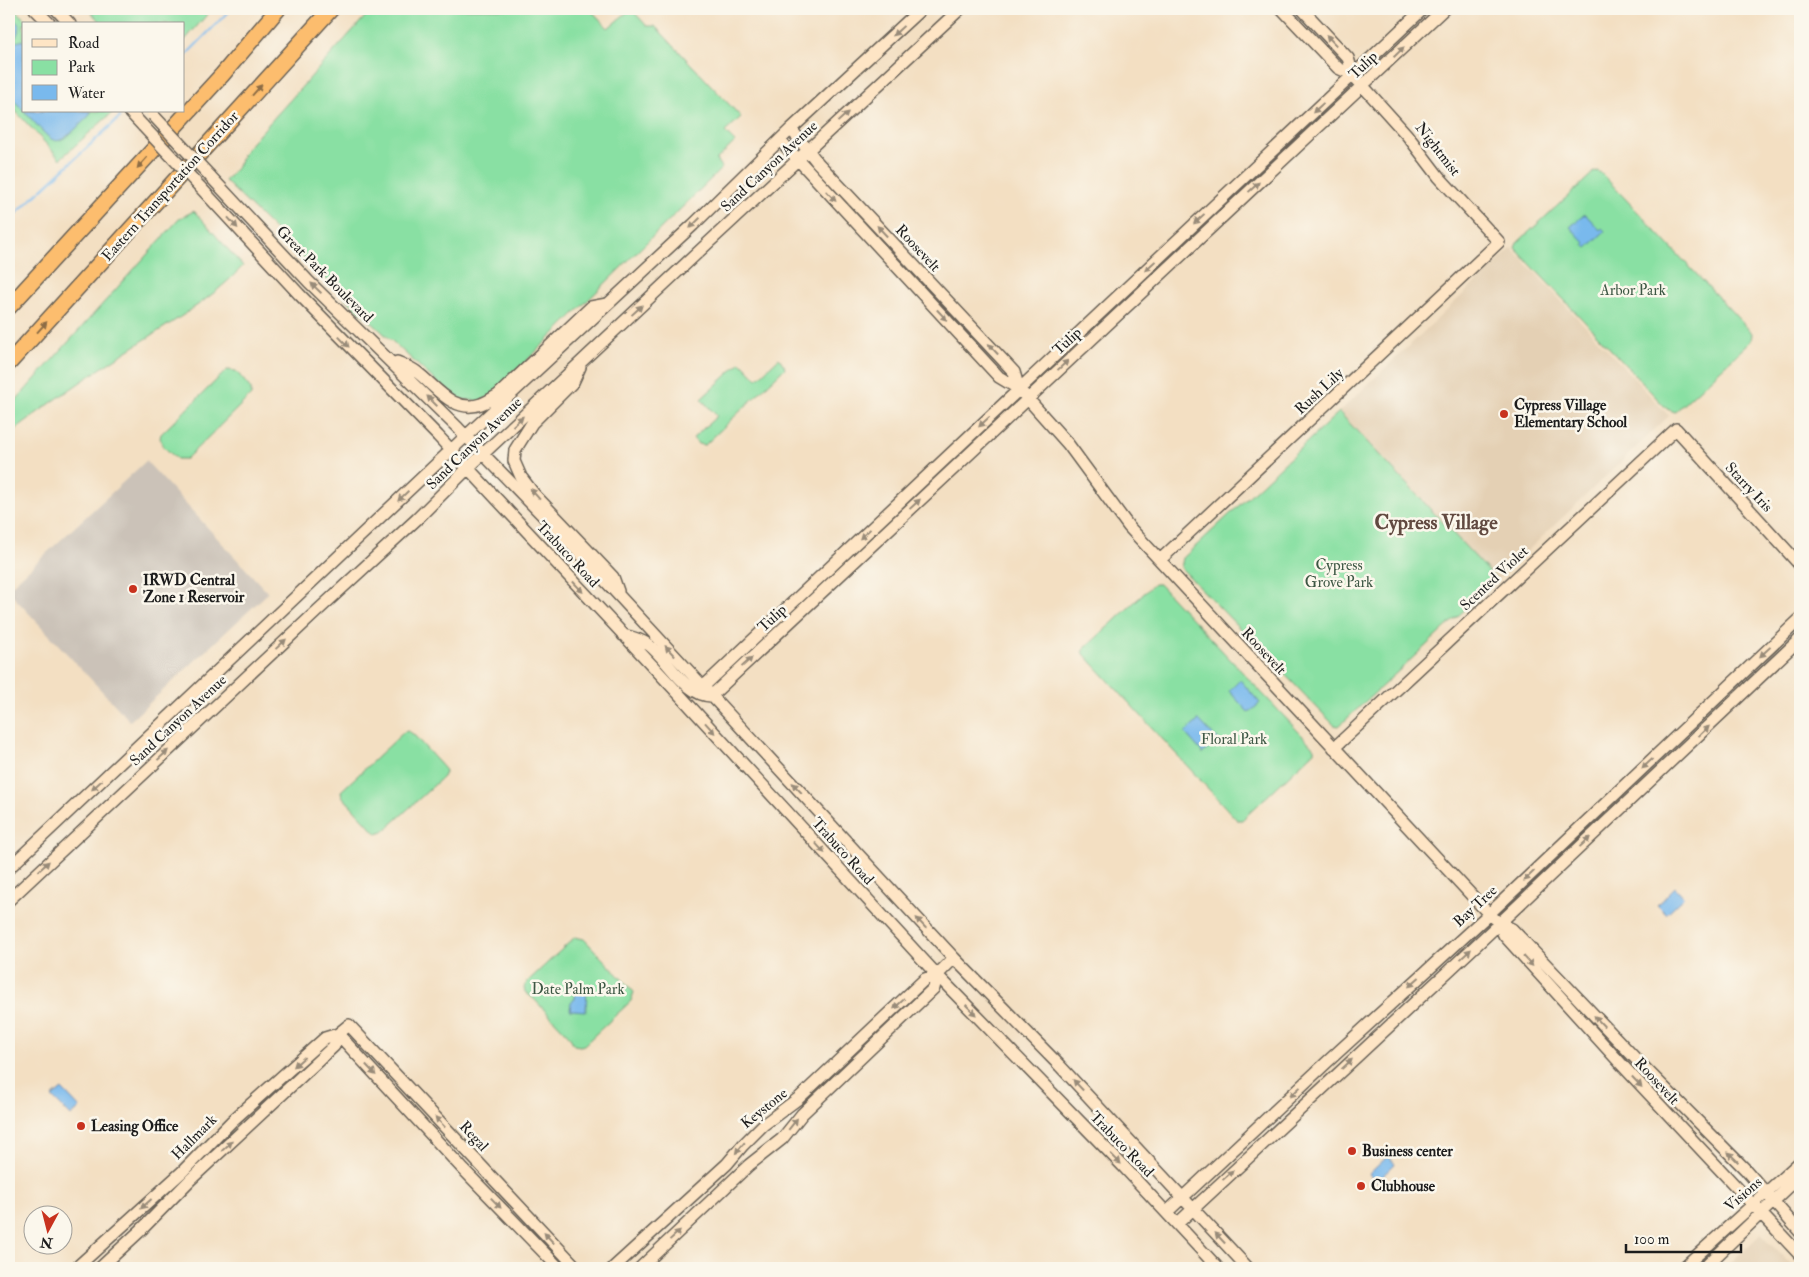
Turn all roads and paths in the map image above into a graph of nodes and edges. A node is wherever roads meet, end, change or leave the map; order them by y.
1 (35, 9) edge
2 (56, 9) edge
3 (278, 9) edge
4 (331, 9) edge
5 (921, 9) edge
6 (960, 9) edge
7 (1282, 9) edge
8 (1302, 9) edge
9 (1423, 9) edge
10 (1444, 9) edge
11 (48, 22) edge
12 (68, 22) edge
13 (1353, 75) junction
14 (1364, 86) junction
15 (130, 112) edge
16 (151, 113) edge
17 (791, 130) junction
18 (780, 140) junction
19 (808, 150) junction
20 (798, 160) junction
21 (1499, 242) joint
22 (608, 303) junction
23 (9, 307) edge
24 (388, 358) junction
25 (582, 361) junction
26 (9, 363) edge
27 (1019, 389) junction
28 (1027, 398) junction
29 (1676, 429) joint
30 (466, 436) junction
31 (451, 450) junction
32 (483, 454) junction
33 (468, 468) junction
34 (1160, 560) junction
35 (1800, 565) edge
36 (620, 598) junction
37 (1800, 619) edge
38 (622, 635) junction
39 (1800, 639) edge
40 (703, 687) junction
41 (712, 696) junction
42 (1334, 748) junction
43 (9, 868) edge
44 (9, 900) edge
45 (1489, 914) junction
46 (1498, 923) junction
47 (954, 958) junction
48 (937, 975) junction
49 (349, 1025) joint
50 (338, 1034) junction
51 (1800, 1162) edge
52 (1800, 1176) edge
53 (1183, 1197) junction
54 (1769, 1197) junction
55 (1192, 1208) junction
56 (1756, 1209) junction
57 (1167, 1212) junction
58 (1177, 1224) junction
59 (1800, 1232) edge
60 (1800, 1255) edge
61 (76, 1268) edge
62 (100, 1268) edge
63 (559, 1268) edge
64 (578, 1268) edge
65 (613, 1268) edge
66 (640, 1268) edge
67 (1218, 1268) edge
68 (1248, 1268) edge
69 (1683, 1268) edge
70 (1704, 1268) edge

1 - 11 street
2 - 12 street
3 -> 23 highway
26 -> 4 highway, Eastern Transportation Corridor
5 -> 17 street, Sand Canyon Avenue
19 -> 6 street, Sand Canyon Avenue
7 - 13 street, Nightmist
13 -> 8 street, Nightmist
9 - 13 street, Tulip
14 -> 10 street, Tulip
13 - 14 street, Nightmist
13 -> 27 street, Tulip
14 - 21 street, Nightmist
28 -> 14 street, Tulip
15 -> 31 street, Great Park Boulevard, bridge
24 -> 16 street, Great Park Boulevard, bridge
17 - 18 street, Sand Canyon Avenue
17 - 19 street, Roosevelt
18 - 20 street, Roosevelt
18 -> 22 street, Sand Canyon Avenue
19 - 20 street, Sand Canyon Avenue
27 -> 19 street, Roosevelt
25 -> 20 street, Sand Canyon Avenue
20 -> 27 street, Roosevelt
21 - 34 street, Rush Lily
22 - 24 street
22 - 30 street, Sand Canyon Avenue
30 -> 24 street, Great Park Boulevard
32 -> 25 street, Sand Canyon Avenue
36 -> 25 street
27 - 28 street, Roosevelt
27 -> 40 street, Tulip
28 - 34 street, Roosevelt
41 -> 28 street, Tulip
29 - 35 street, Starry Iris
29 - 42 street, Scented Violet
30 - 31 street, Sand Canyon Avenue
30 - 32 street, Great Park Boulevard
31 - 33 street, Trabuco Road
31 -> 43 street, Sand Canyon Avenue
32 - 33 street, Sand Canyon Avenue
32 - 36 street, Trabuco Road
33 -> 38 street, Trabuco Road
44 -> 33 street, Sand Canyon Avenue
34 - 42 street, Roosevelt
40 -> 36 street, Trabuco Road
37 -> 45 street, Bay Tree
38 - 41 street
38 -> 48 street, Trabuco Road
46 -> 39 street, Bay Tree
40 - 41 street, Trabuco Road
47 -> 41 street, Trabuco Road
42 - 45 street, Roosevelt
45 - 46 street, Roosevelt
45 -> 53 street, Bay Tree
54 -> 46 street, Roosevelt
55 -> 46 street, Bay Tree
46 -> 56 street, Roosevelt
47 - 48 street, Keystone
53 -> 47 street, Trabuco Road
48 -> 57 street, Trabuco Road
48 -> 65 street, Keystone
66 -> 48 street, Keystone
49 - 50 street, Hallmark
64 -> 49 street, Regal
50 -> 61 street, Hallmark
62 -> 50 street, Hallmark
50 -> 63 street, Regal
51 - 54 street, Visions
52 - 54 street, Visions
53 - 55 street, Trabuco Road
53 - 57 street, Bay Tree
54 - 56 street, Visions
54 - 59 street, Roosevelt
55 - 58 street, Bay Tree
68 -> 55 street, Trabuco Road
56 - 60 street, Roosevelt
56 - 69 street, Visions
56 - 70 street, Visions
57 - 58 street, Trabuco Road
58 - 67 street, Trabuco Road

